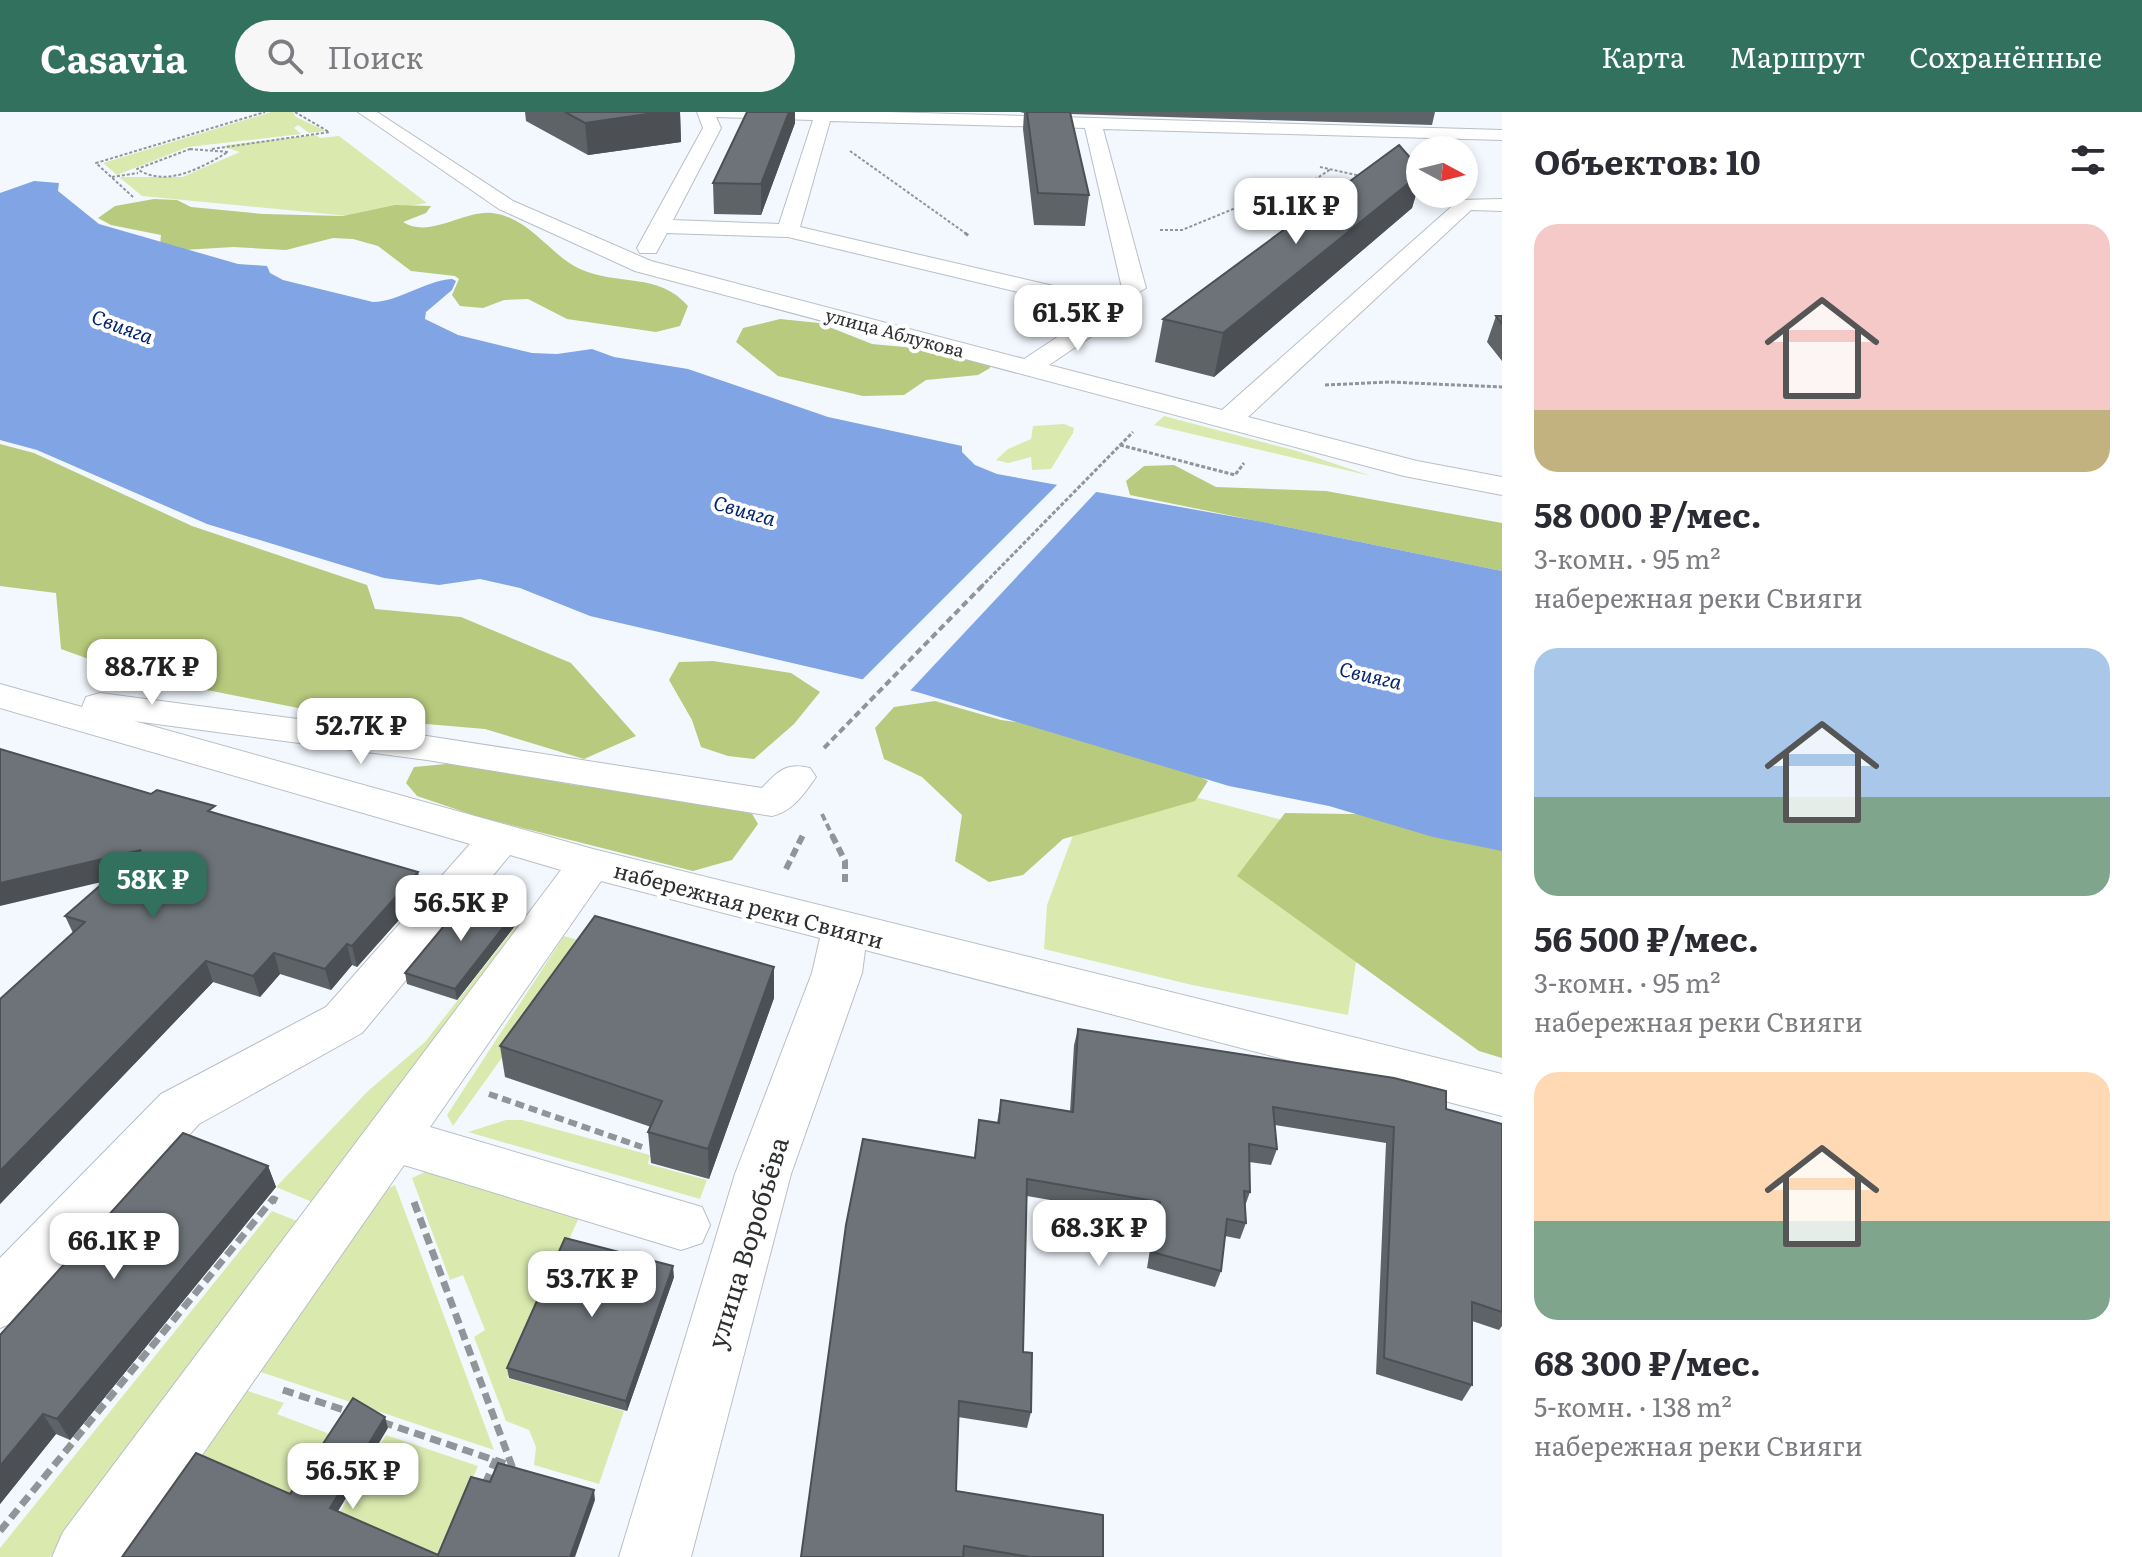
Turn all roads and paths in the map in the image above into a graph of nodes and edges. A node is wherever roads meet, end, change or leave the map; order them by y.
1 (265, 112) edge
2 (295, 112) edge
3 (366, 112) edge
4 (1446, 112) edge
5 (705, 115) edge
6 (823, 116) junction
7 (1093, 124) junction
8 (298, 128) dead end
9 (307, 135) junction
10 (1502, 135) edge
11 (1471, 136) junction
12 (816, 140) junction
13 (211, 150) junction
14 (206, 152) dead end
15 (176, 155) junction
16 (169, 161) dead end
17 (1335, 166) dead end
18 (139, 173) junction
19 (111, 177) junction
20 (133, 197) dead end
21 (1502, 205) edge
22 (658, 226) junction
23 (788, 231) junction
24 (1119, 231) junction
25 (973, 239) dead end
26 (643, 266) junction
27 (1134, 288) dead end
28 (1029, 367) junction
29 (1264, 387) junction
30 (1502, 387) edge
31 (1228, 420) junction
32 (1253, 453) dead end
33 (1502, 486) edge
34 (12, 700) edge
35 (795, 777) joint
36 (812, 817) dead end
37 (806, 829) dead end
38 (499, 839) junction
39 (590, 863) junction
40 (783, 877) dead end
41 (845, 930) junction
42 (488, 1094) dead end
43 (1502, 1095) edge
44 (390, 1138) junction
45 (642, 1147) dead end
46 (329, 1222) junction
47 (681, 1225) dead end
48 (0, 1300) edge
49 (223, 1370) junction
50 (362, 1416) edge
51 (377, 1421) edge
52 (496, 1459) junction
53 (484, 1488) edge
54 (0, 1531) edge
55 (88, 1557) edge
56 (655, 1557) edge

1 - 19 path
2 - 9 path
3 - 26 street, улица Аблукова
4 - 11 street
5 - 6 street
5 - 22 street
6 - 7 street
6 - 12 street
7 - 11 street
7 - 24 street
8 - 9 path
9 - 13 path
10 - 11 street
12 - 23 street
12 - 25 path
13 - 14 path
13 - 15 path
13 - 18 path
15 - 16 path
15 - 18 path
17 - 24 path
18 - 19 path
19 - 20 path
21 - 29 street
22 - 23 street
22 - 26 street
23 - 28 street
24 - 27 street
26 - 28 street, улица Аблукова
28 - 31 street, улица Аблукова
29 - 30 path
29 - 31 street
31 - 33 street, улица Аблукова
32 - 35 path
34 - 35 street
34 - 38 street, набережная реки Свияги
36 - 41 path
37 - 40 path
38 - 39 street, набережная реки Свияги
38 - 48 street
39 - 41 street, набережная реки Свияги
39 - 44 street
41 - 43 street, набережная реки Свияги
41 - 56 street, улица Воробьёва
42 - 45 path
44 - 46 street
44 - 47 street
44 - 52 path
46 - 49 street
46 - 54 path
49 - 50 path
49 - 55 street
51 - 52 path
52 - 53 path

